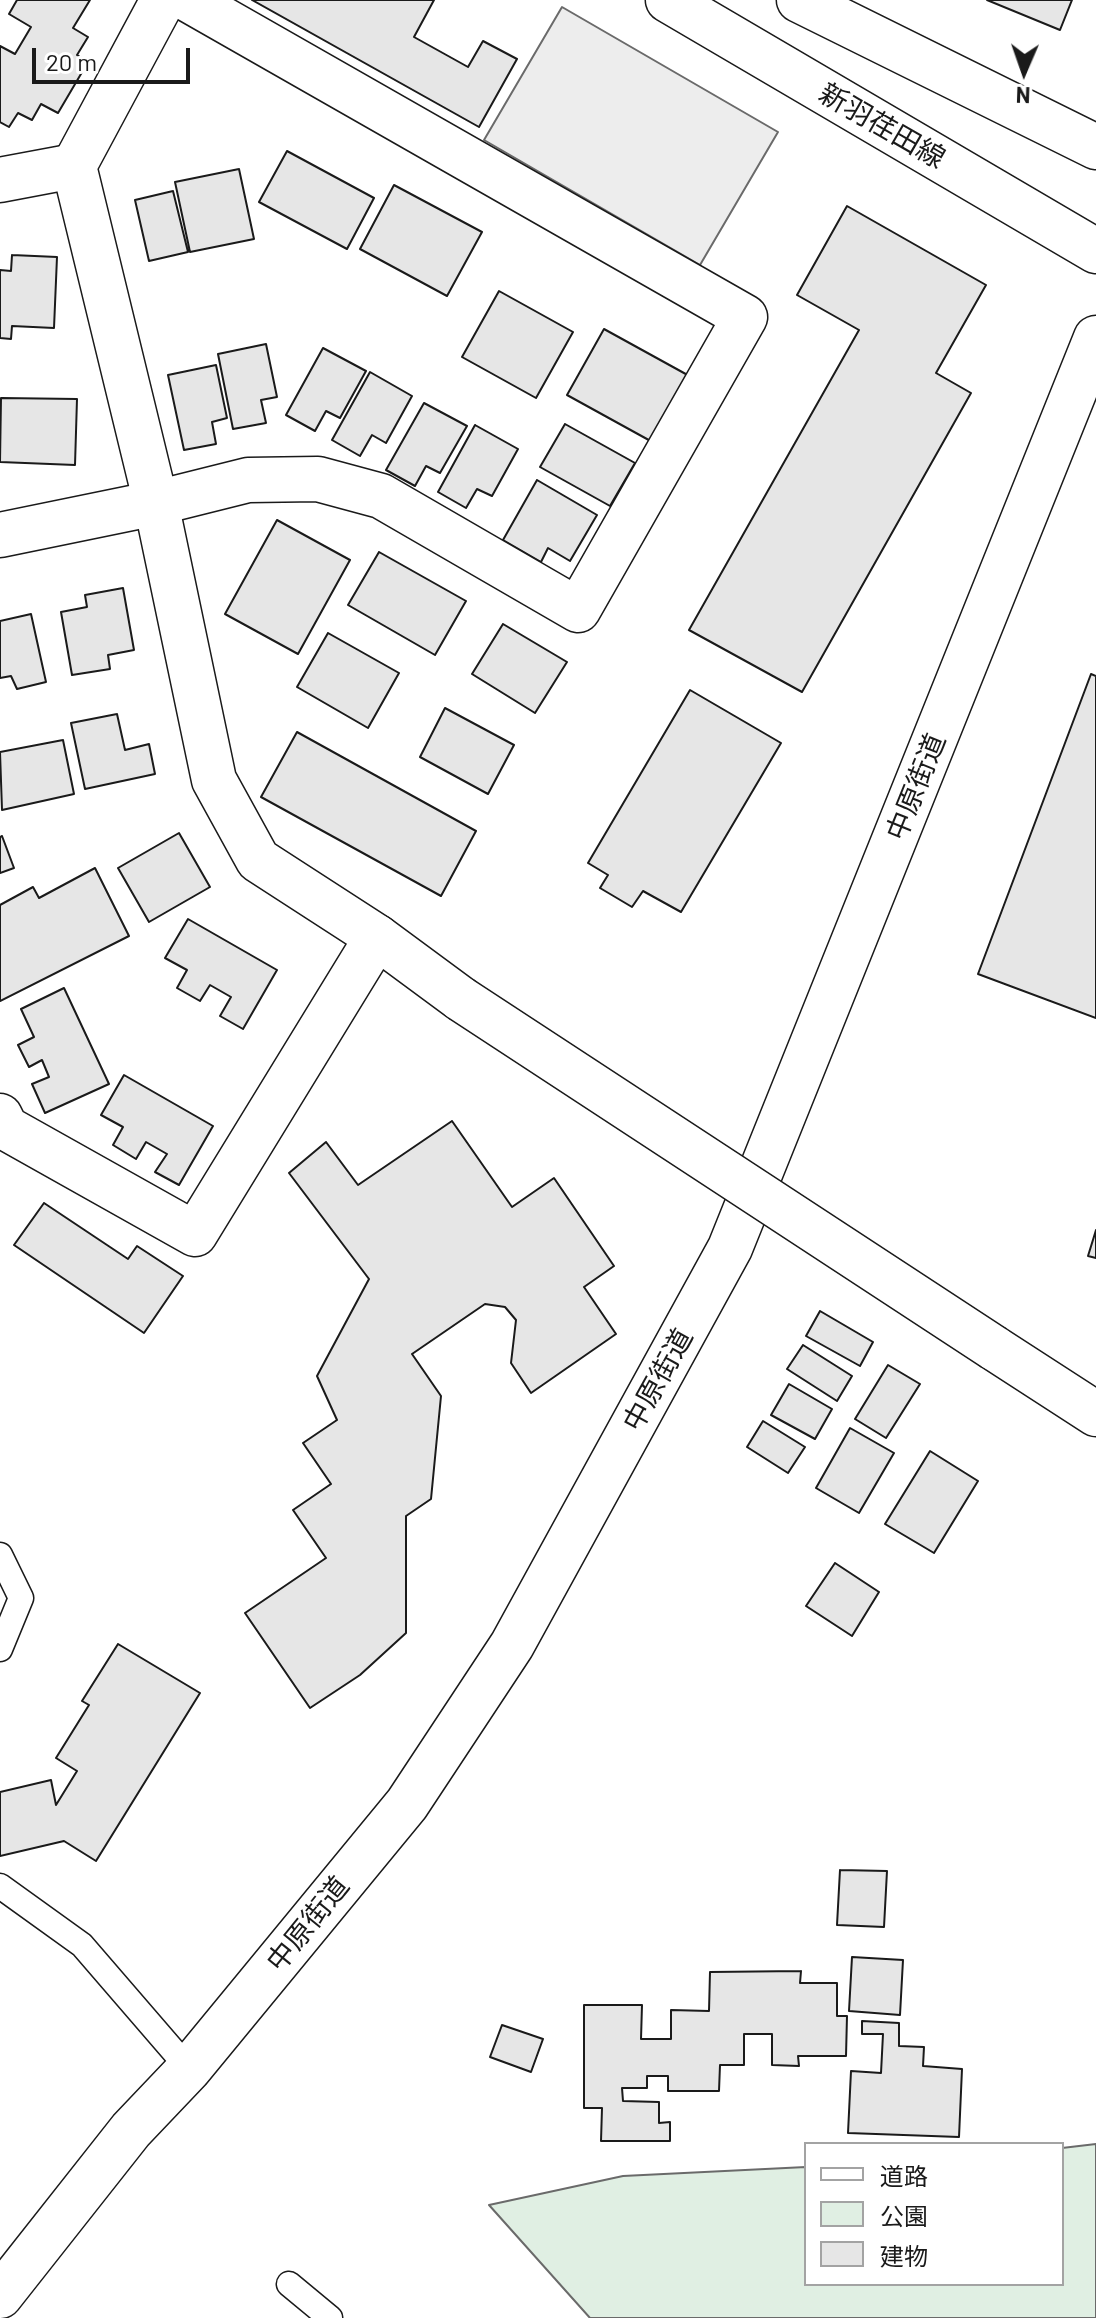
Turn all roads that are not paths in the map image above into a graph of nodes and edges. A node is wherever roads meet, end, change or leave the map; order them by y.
1 (163, 0) edge
2 (189, 0) edge
3 (668, 0) edge
4 (799, 0) edge
5 (1096, 147) edge
6 (74, 166) junction
7 (0, 180) edge
8 (1096, 251) edge
9 (1096, 338) edge
10 (156, 503) junction
11 (0, 535) edge
12 (377, 937) junction
13 (2, 1127) edge
14 (1096, 1414) edge
15 (0, 1555) edge
16 (0, 1649) edge
17 (0, 1886) edge
18 (189, 2069) junction
19 (289, 2284) dead end
20 (0, 2296) edge
21 (330, 2318) edge

1 - 6 street
2 - 10 street
3 - 8 street, 新羽荏田線
4 - 5 street
6 - 7 street
6 - 10 street
9 - 18 street, 中原街道
10 - 11 street
10 - 12 street
12 - 13 street
12 - 14 street, bridge
15 - 16 lane
17 - 18 lane
18 - 20 street, 中原街道
19 - 21 lane

